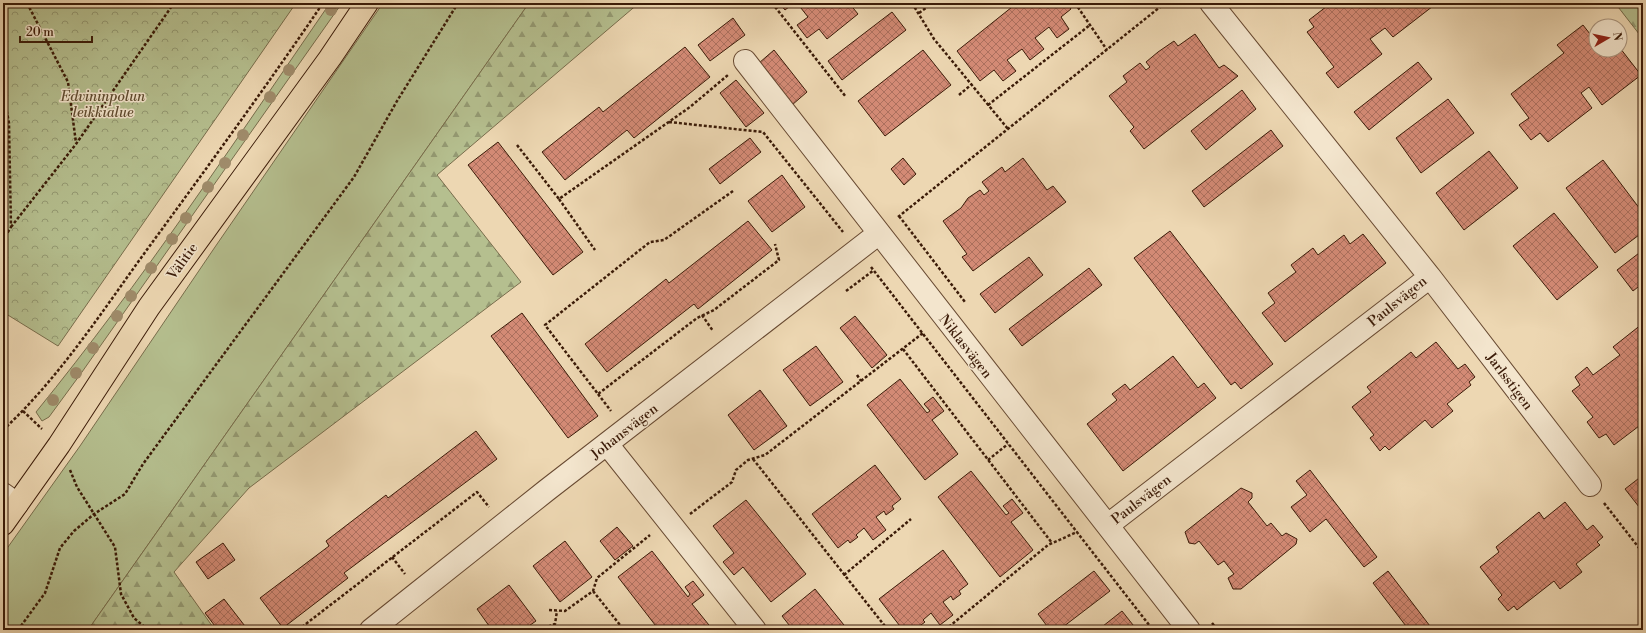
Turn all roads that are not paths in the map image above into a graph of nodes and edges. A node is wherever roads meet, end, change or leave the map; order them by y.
1 (367, 3) edge
2 (1211, 3) edge
3 (745, 61) road end
4 (878, 234) junction
5 (1430, 277) junction
6 (606, 444) junction
7 (1590, 486) road end
8 (10, 499) edge
9 (3, 524) edge
10 (1108, 525) junction
11 (371, 630) edge
12 (755, 630) edge
13 (1189, 630) edge

1 - 8 main road, Välitie
2 - 5 street, Paulsvägen
3 - 4 street, Niklasvägen
4 - 6 street, Johansvägen
4 - 10 street, Niklasvägen
5 - 7 street, Jarlsstigen
5 - 10 street, Paulsvägen
6 - 11 street, Johansvägen
6 - 12 street
8 - 9 main road, Välitie
10 - 13 street, Niklasvägen

